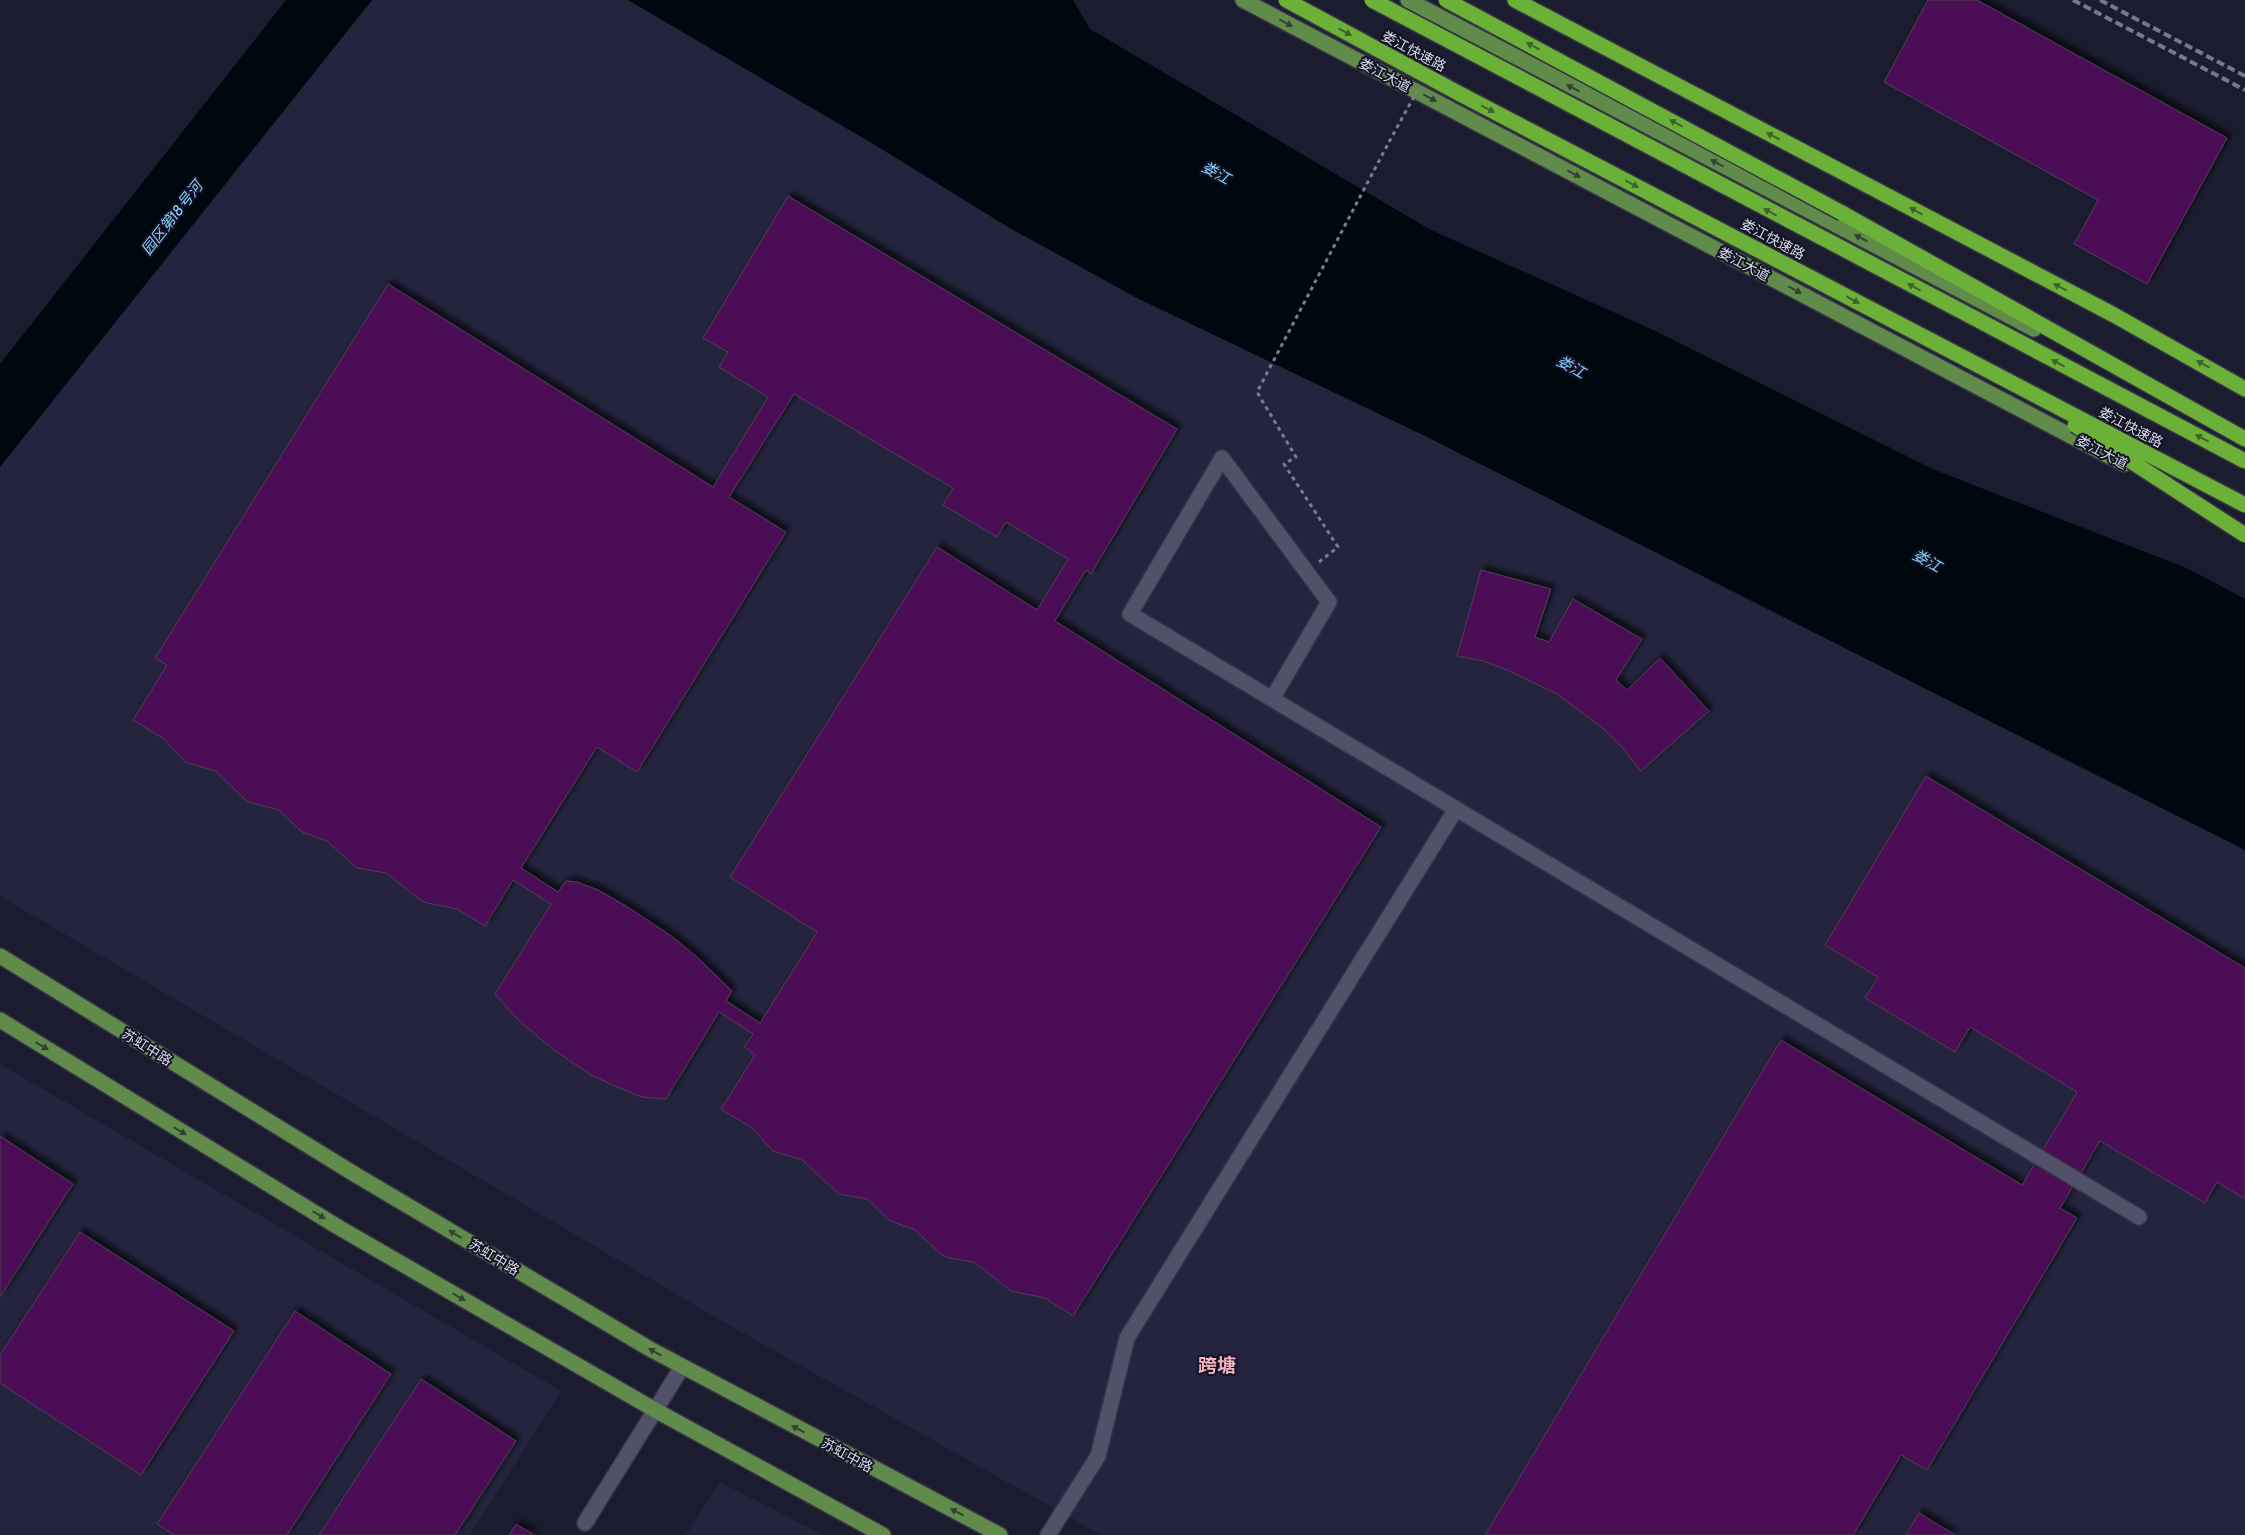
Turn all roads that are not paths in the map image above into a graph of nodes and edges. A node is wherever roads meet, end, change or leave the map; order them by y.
1 (1243, 0) edge
2 (1286, 0) edge
3 (1372, 0) edge
4 (1408, 0) edge
5 (1446, 0) edge
6 (1515, 0) edge
7 (1991, 372) junction
8 (2245, 389) edge
9 (2245, 440) edge
10 (2245, 461) edge
11 (2245, 505) edge
12 (2245, 527) edge
13 (2245, 535) edge
14 (1272, 699) junction
15 (1456, 809) junction
16 (0, 956) edge
17 (0, 1020) edge
18 (2139, 1217) dead end
19 (682, 1367) junction
20 (655, 1410) junction
21 (585, 1523) dead end
22 (883, 1535) edge
23 (1000, 1535) edge
24 (1048, 1535) edge

1 -> 12 main road, 娄江大道
2 -> 7 highway, 娄江快速路, bridge
10 -> 3 highway, 娄江快速路, bridge
9 -> 4 main road
9 -> 5 highway, bridge
8 -> 6 highway
7 - 11 highway, 娄江快速路, bridge
7 - 13 highway, bridge
14 - 14 lane
14 - 15 lane
15 - 18 lane
15 - 24 lane
19 -> 16 main road, 苏虹中路
17 -> 20 main road
19 - 20 lane
23 -> 19 main road, 苏虹中路
20 - 21 lane
20 - 22 main road

